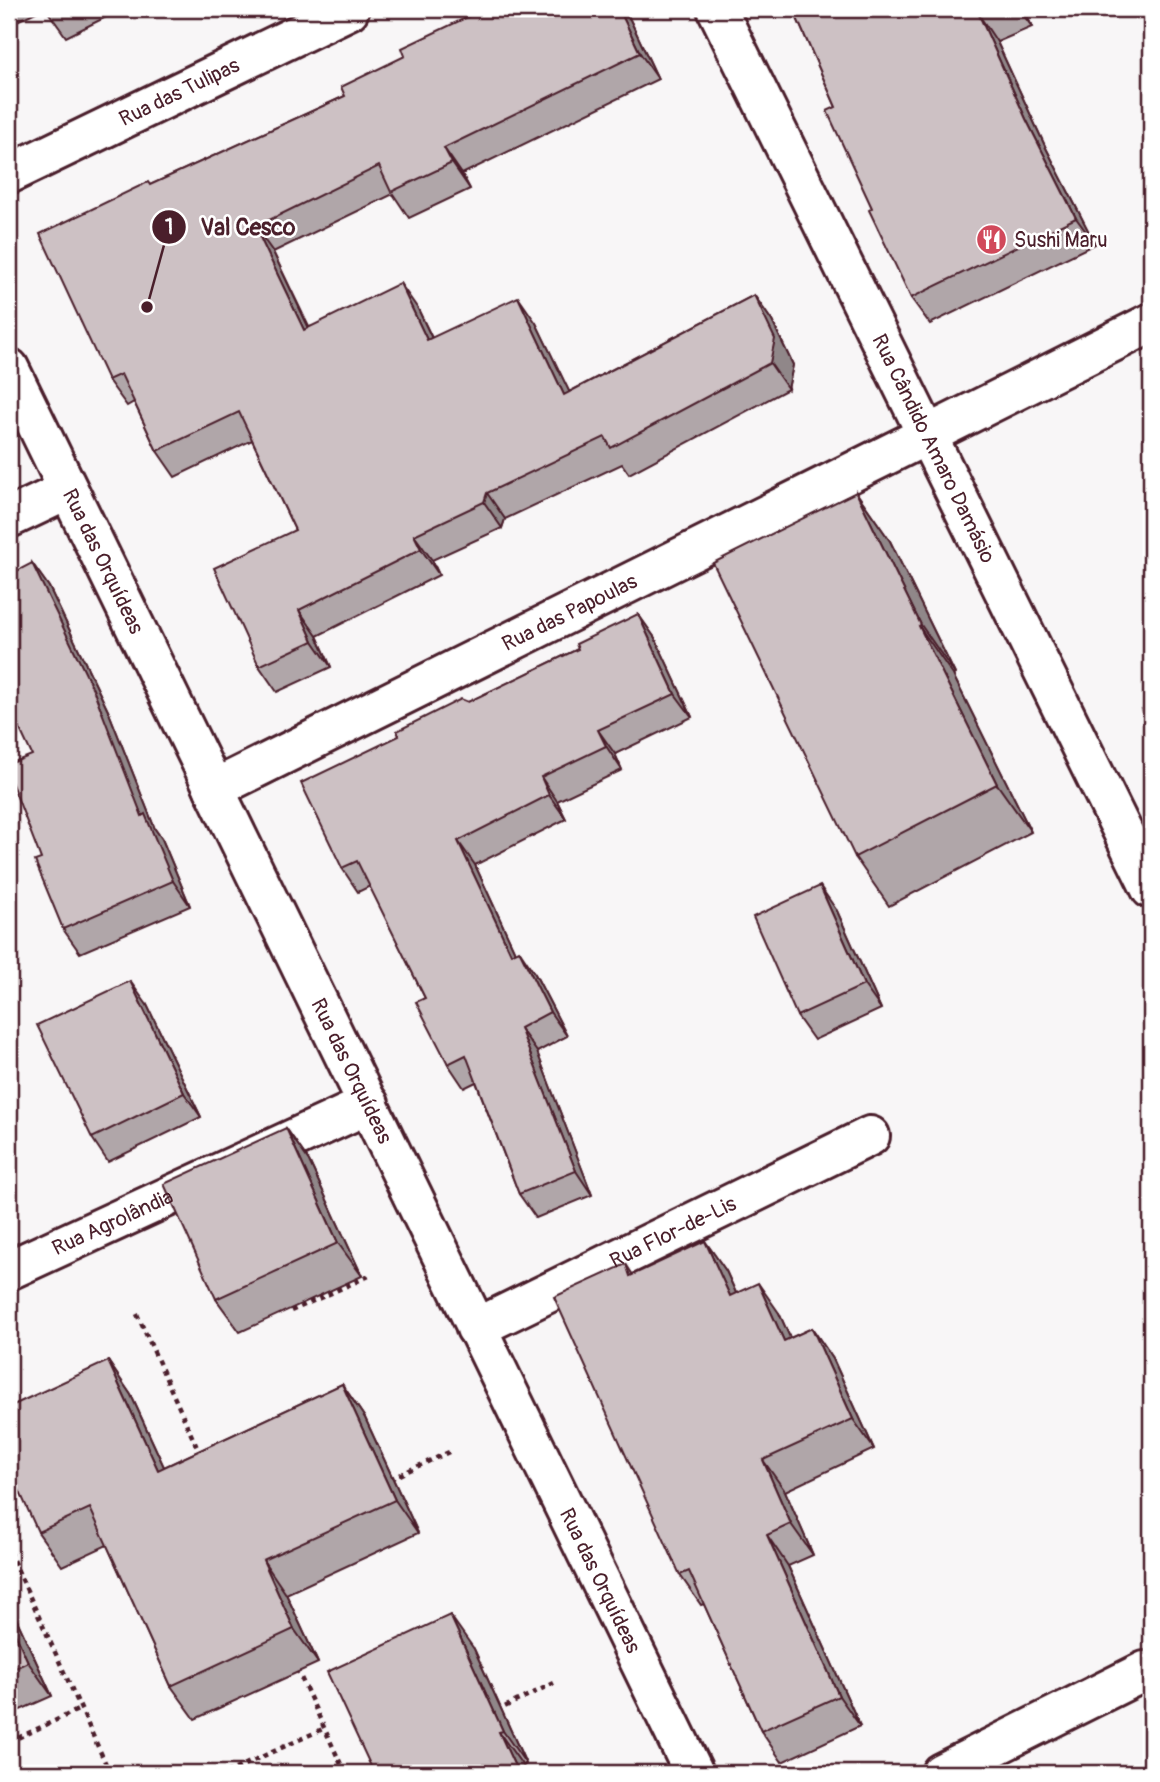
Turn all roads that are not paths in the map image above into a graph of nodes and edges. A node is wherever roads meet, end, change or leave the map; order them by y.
1 (717, 9) edge
2 (349, 10) edge
3 (9, 174) edge
4 (1151, 323) edge
5 (9, 368) edge
6 (927, 435) junction
7 (68, 490) junction
8 (9, 518) edge
9 (214, 789) junction
10 (1151, 889) edge
11 (369, 1104) junction
12 (870, 1136) dead end
13 (9, 1270) edge
14 (476, 1328) junction
15 (1145, 1671) dead end
16 (694, 1773) edge
17 (941, 1773) edge

1 - 6 street, Rua Cândido Amaro Damásio
2 - 3 street, Rua das Tulipas
4 - 6 street, Rua das Papoulas
5 - 7 street, Rua das Orquídeas
6 - 9 street, Rua das Papoulas
6 - 10 street, Rua Cândido Amaro Damásio
7 - 8 street
7 - 9 street, Rua das Orquídeas
9 - 11 street, Rua das Orquídeas
11 - 13 street, Rua Agrolândia
11 - 14 street, Rua das Orquídeas
12 - 14 street, Rua Flor-de-Lis
14 - 16 street, Rua das Orquídeas
15 - 17 street

